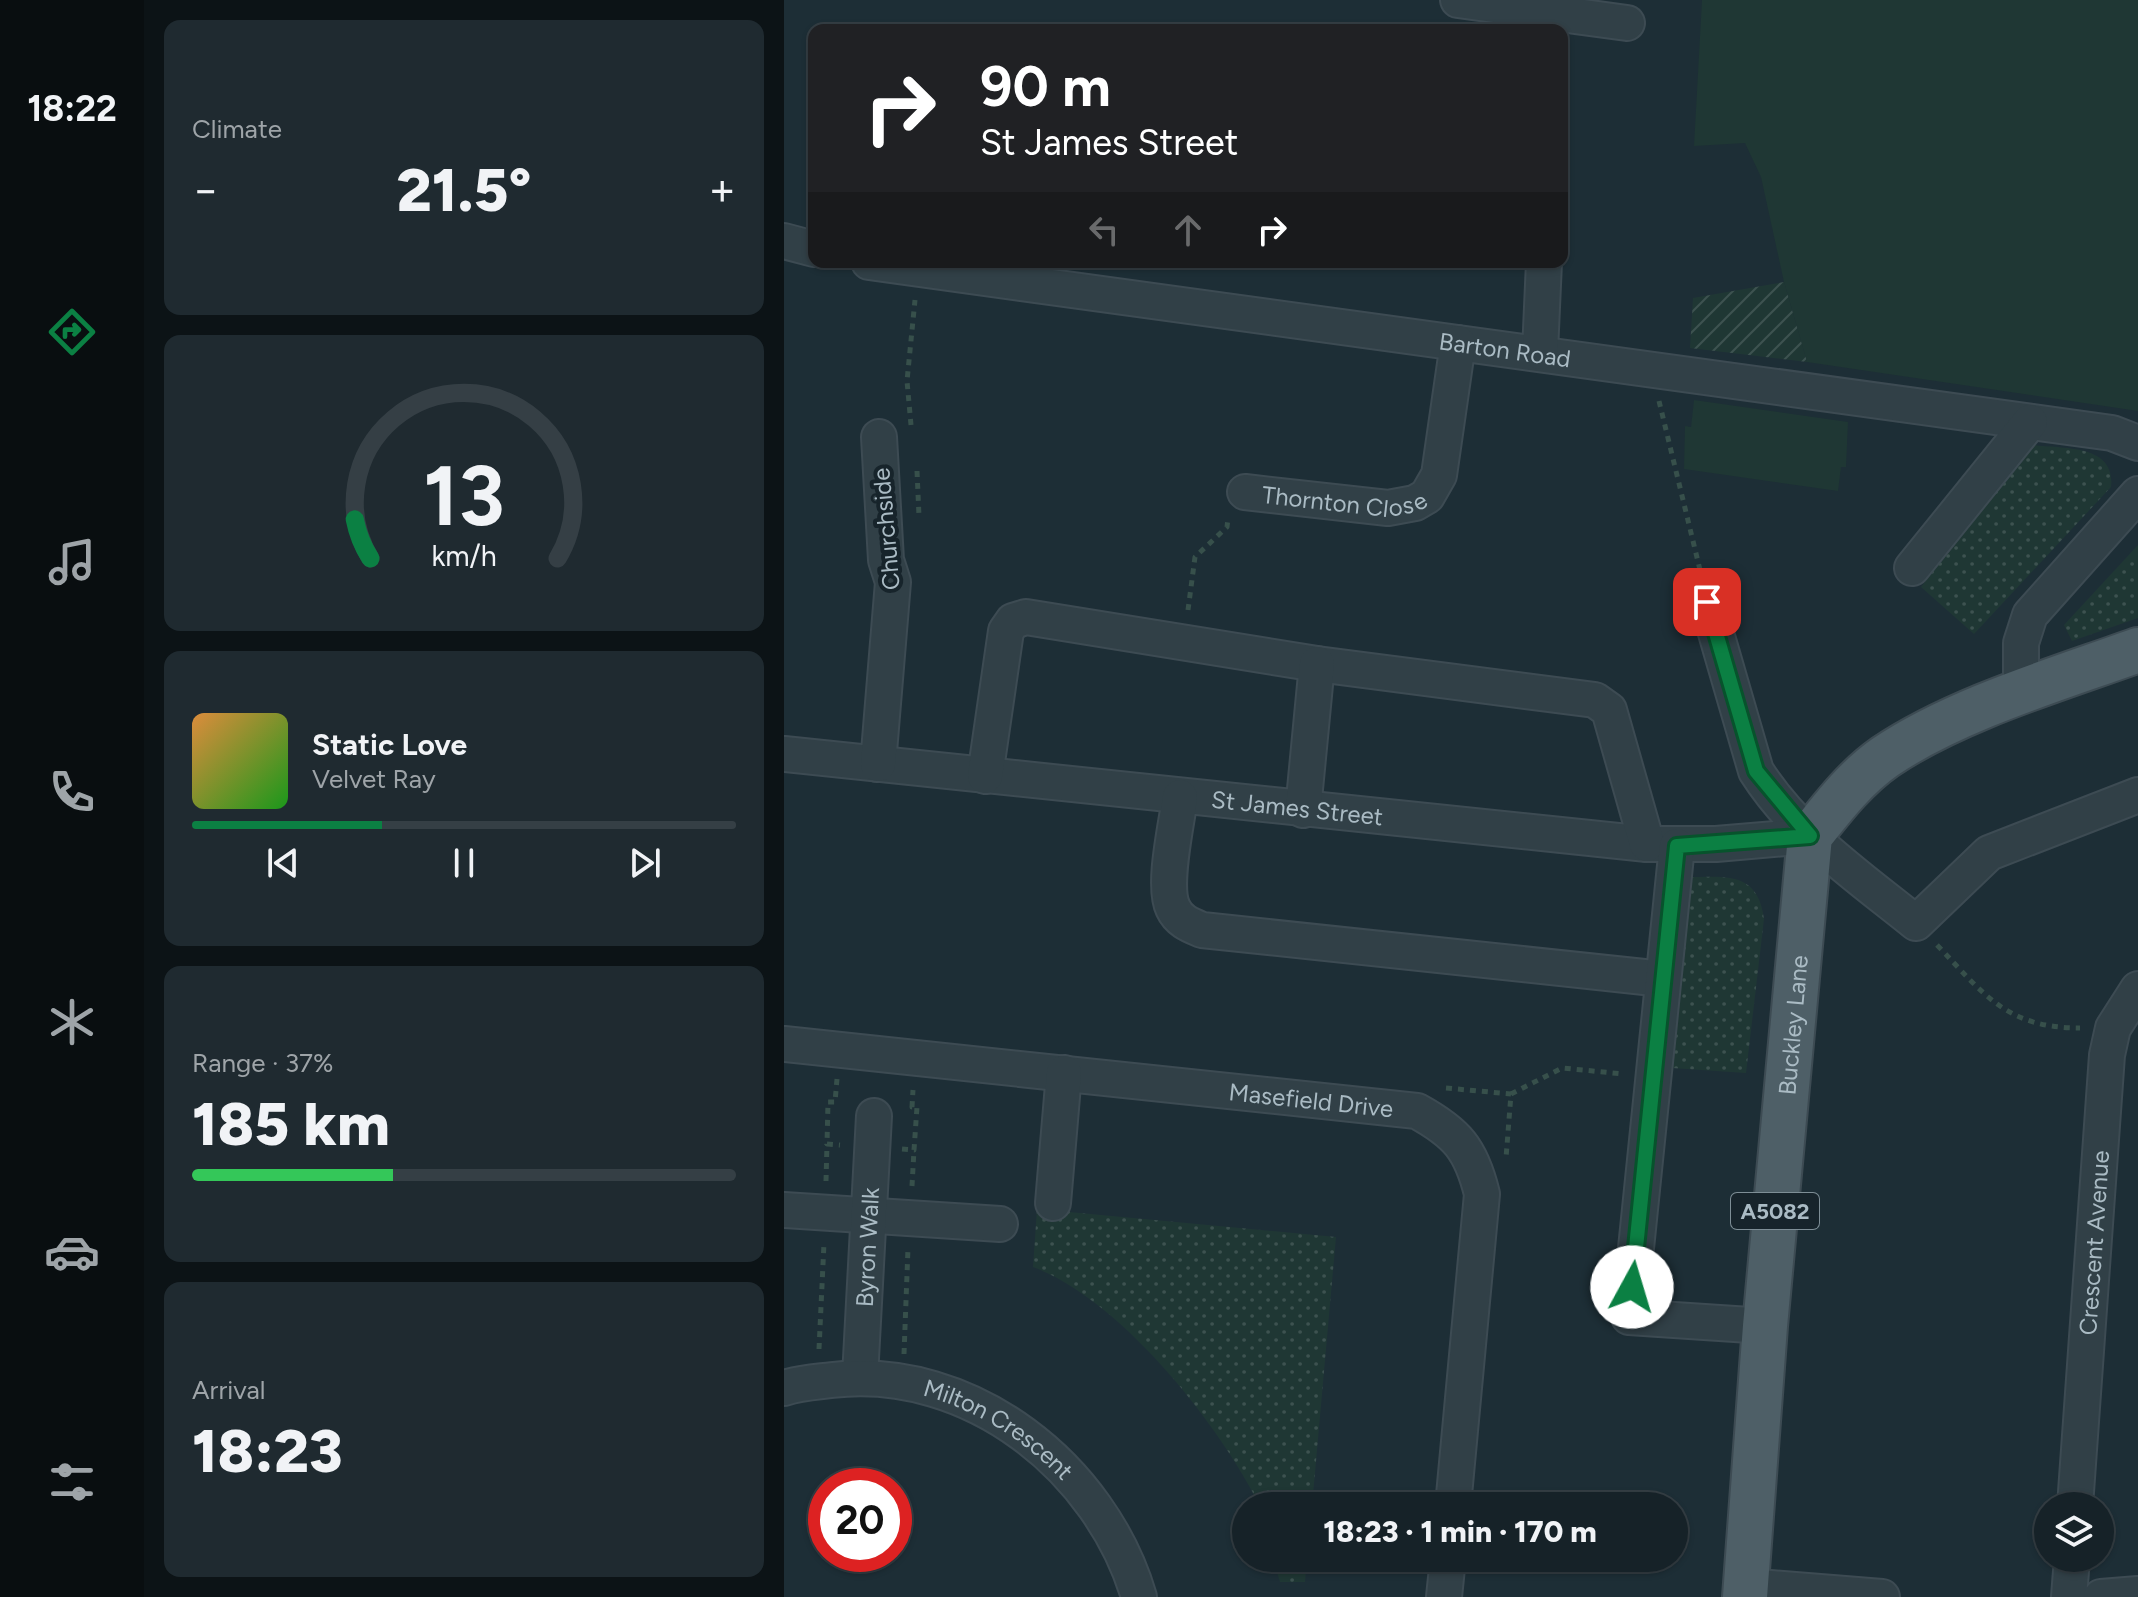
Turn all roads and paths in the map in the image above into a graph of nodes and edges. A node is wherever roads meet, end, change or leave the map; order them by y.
1 (1458, 0) edge
2 (1556, 15) edge
3 (1627, 23) dead end
4 (784, 241) edge
5 (808, 247) edge
6 (913, 268) edge
7 (1544, 268) edge
8 (1458, 343) junction
9 (1540, 352) junction
10 (1651, 368) junction
11 (2030, 422) junction
12 (879, 437) dead end
13 (2138, 443) edge
14 (1245, 492) joint
15 (2138, 494) edge
16 (1912, 568) dead end
17 (1707, 602) joint
18 (1184, 643) junction
19 (2138, 650) edge
20 (1317, 664) junction
21 (2021, 693) junction
22 (784, 754) edge
23 (878, 764) junction
24 (985, 776) junction
25 (2138, 795) edge
26 (1180, 797) junction
27 (1303, 810) junction
28 (1810, 836) junction
29 (1662, 845) junction
30 (1916, 923) junction
31 (1663, 979) junction
32 (2138, 989) edge
33 (2113, 1028) junction
34 (784, 1044) edge
35 (1064, 1073) junction
36 (1653, 1077) junction
37 (1511, 1094) dead end
38 (874, 1116) dead end
39 (827, 1144) dead end
40 (914, 1150) dead end
41 (1053, 1203) dead end
42 (784, 1210) edge
43 (826, 1212) junction
44 (868, 1215) junction
45 (909, 1218) junction
46 (1000, 1224) dead end
47 (1765, 1326) junction
48 (860, 1377) junction
49 (817, 1382) junction
50 (902, 1383) junction
51 (784, 1388) edge
52 (1454, 1492) edge
53 (2076, 1492) edge
54 (1447, 1572) edge
55 (2071, 1572) edge
56 (1746, 1592) edge
57 (2138, 1594) edge
58 (1139, 1597) edge
59 (1444, 1597) edge
60 (1882, 1597) edge
61 (2069, 1597) edge
62 (2101, 1597) edge

1 - 2 street
2 - 3 street
4 - 5 street
6 - 8 street, Barton Road
7 - 9 street
8 - 9 street, Barton Road
8 - 14 street, Thornton Close
9 - 10 street, Barton Road
10 - 11 street, Barton Road
10 - 17 path
11 - 13 street, Barton Road
11 - 16 street
12 - 23 street, Churchside
14 - 18 path
15 - 21 street
17 - 28 street
18 - 20 street
18 - 24 street
19 - 21 main road
20 - 27 street
20 - 29 street
21 - 28 main road
22 - 23 street, St James Street
23 - 24 street, St James Street
24 - 26 street, St James Street
25 - 30 street
26 - 27 street, St James Street
26 - 31 street
27 - 29 street, St James Street
28 - 29 street, St James Street
28 - 30 street
28 - 47 main road, Buckley Lane / A5082
29 - 31 street
30 - 33 path
31 - 36 street
32 - 33 street, Crescent Avenue
33 - 53 street, Crescent Avenue
34 - 35 street, Masefield Drive
35 - 41 street
35 - 52 street, Masefield Drive
36 - 37 path
36 - 47 street
38 - 44 street, Byron Walk
39 - 43 path
40 - 45 path
42 - 43 street
43 - 44 street
43 - 49 path
44 - 45 street
44 - 48 street, Byron Walk
45 - 46 street
45 - 50 path
47 - 56 main road, Buckley Lane / A5082
48 - 49 street, Milton Crescent
48 - 50 street, Milton Crescent
49 - 51 street, Milton Crescent
50 - 58 street, Milton Crescent
54 - 59 street
55 - 61 street
56 - 60 street
57 - 62 street

